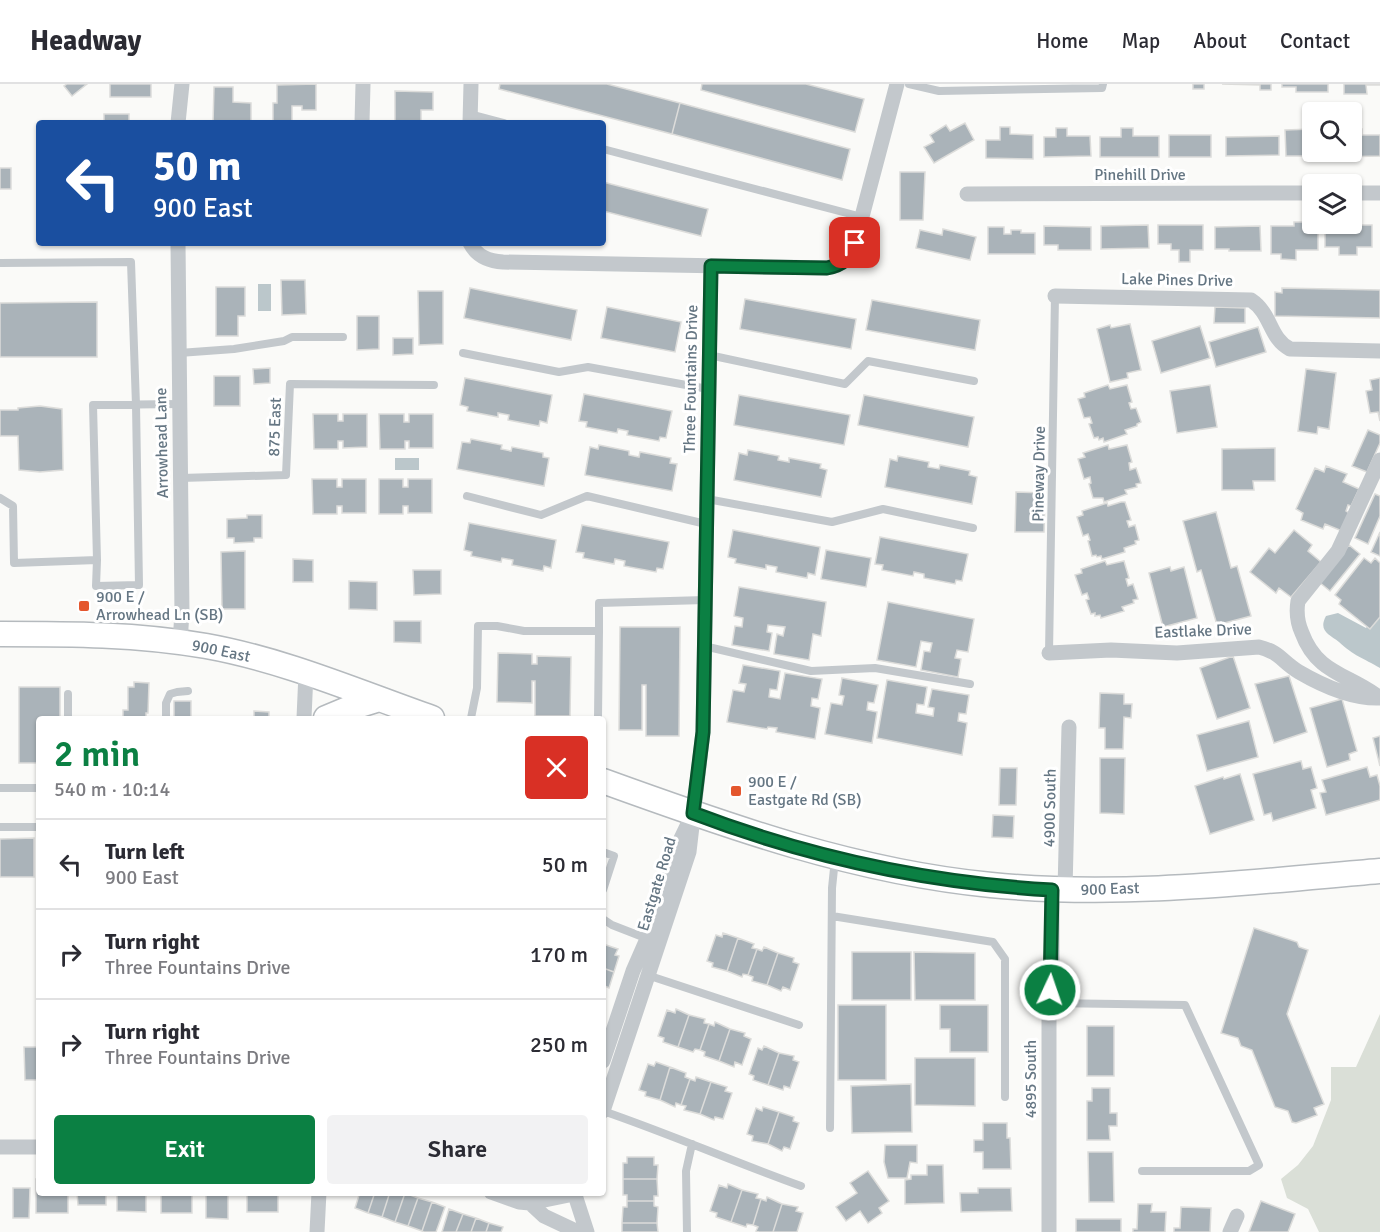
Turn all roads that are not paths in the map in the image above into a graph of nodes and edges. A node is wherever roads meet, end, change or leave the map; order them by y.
1 (182, 84) edge
2 (363, 84) edge
3 (471, 84) edge
4 (897, 84) edge
5 (909, 84) edge
6 (1103, 84) edge
7 (470, 118) edge
8 (178, 120) edge
9 (362, 120) edge
10 (606, 150) edge
11 (1302, 193) edge
12 (1362, 193) edge
13 (1380, 193) edge
14 (967, 194) dead end
15 (862, 217) junction
16 (178, 246) edge
17 (473, 246) edge
18 (0, 263) edge
19 (711, 266) junction
20 (1055, 296) joint
21 (343, 337) dead end
22 (1380, 351) edge
23 (179, 352) junction
24 (463, 352) dead end
25 (709, 355) junction
26 (974, 381) dead end
27 (434, 385) dead end
28 (708, 389) junction
29 (180, 404) junction
30 (136, 405) junction
31 (1380, 460) edge
32 (181, 478) junction
33 (467, 496) dead end
34 (0, 498) edge
35 (706, 499) junction
36 (706, 524) junction
37 (973, 528) dead end
38 (97, 560) junction
39 (705, 600) junction
40 (599, 631) junction
41 (0, 634) edge
42 (180, 642) junction
43 (704, 646) junction
44 (1049, 653) joint
45 (306, 673) junction
46 (970, 684) dead end
47 (188, 691) dead end
48 (68, 694) dead end
49 (1380, 698) edge
50 (379, 699) junction
51 (68, 716) edge
52 (166, 716) edge
53 (304, 716) edge
54 (331, 716) edge
55 (425, 716) edge
56 (471, 716) edge
57 (598, 716) edge
58 (1070, 726) dead end
59 (606, 782) edge
60 (0, 788) edge
61 (36, 788) edge
62 (693, 813) junction
63 (0, 827) edge
64 (36, 827) edge
65 (606, 853) edge
66 (836, 858) junction
67 (1380, 871) edge
68 (606, 881) edge
69 (1059, 890) junction
70 (832, 916) junction
71 (606, 921) edge
72 (652, 940) junction
73 (633, 971) junction
74 (650, 975) junction
75 (1049, 1003) junction
76 (799, 1025) dead end
77 (606, 1050) edge
78 (606, 1060) edge
79 (619, 1064) junction
80 (1005, 1097) dead end
81 (606, 1102) edge
82 (606, 1112) edge
83 (830, 1128) dead end
84 (693, 1144) junction
85 (0, 1147) edge
86 (36, 1147) edge
87 (1142, 1171) dead end
88 (801, 1185) dead end
89 (319, 1196) edge
90 (502, 1196) edge
91 (538, 1196) edge
92 (561, 1196) edge
93 (575, 1196) edge
94 (530, 1203) junction
95 (1237, 1216) dead end
96 (317, 1232) edge
97 (578, 1232) edge
98 (587, 1232) edge
99 (687, 1232) edge
100 (1049, 1232) edge
101 (1230, 1232) edge

1 - 8 street
2 - 9 street
3 - 7 street
4 - 15 street
5 - 6 lane
10 - 15 lane
11 - 14 street, Pinehill Drive
12 - 13 street
15 - 19 street
16 - 23 street, Arrowhead Lane
17 - 19 street
18 - 30 lane
19 - 25 street, Three Fountains Drive
20 - 22 street, Lake Pines Drive
20 - 44 lane, Pineway Drive
21 - 23 lane
23 - 29 street, Arrowhead Lane
24 - 28 lane
25 - 26 lane
25 - 28 street, Three Fountains Drive
27 - 32 lane, 875 East
28 - 35 street, Three Fountains Drive
29 - 30 lane
29 - 32 street, Arrowhead Lane
30 - 38 lane
30 - 38 lane
31 - 49 street
32 - 42 street, Arrowhead Lane
33 - 36 lane
34 - 38 lane
35 - 36 street, Three Fountains Drive
35 - 37 lane
36 - 39 street, Three Fountains Drive
39 - 40 lane
39 - 43 street, Three Fountains Drive
40 - 56 lane
40 - 57 lane
41 - 42 main road, 900 East
42 - 45 main road, 900 East
43 - 46 lane
43 - 62 street, Three Fountains Drive
44 - 49 street, Eastlake Drive
45 - 50 main road, 900 East
45 - 53 street
47 - 52 lane
48 - 51 lane
50 - 54 main road
50 - 55 main road, 900 East
58 - 69 street, 4900 South
59 - 62 main road, 900 East
60 - 61 lane
62 - 66 main road, 900 East
62 - 72 street, Eastgate Road
63 - 64 lane
65 - 68 lane
66 - 69 main road, 900 East
66 - 70 lane
67 - 69 main road, 900 East
69 - 75 street, 4895 South
70 - 80 lane
70 - 83 lane
71 - 72 lane
72 - 73 street, Eastgate Road
72 - 74 street, Eastgate Road
73 - 74 lane
73 - 77 street, Eastgate Road
74 - 76 lane
74 - 79 street, Eastgate Road
75 - 87 lane
75 - 100 street, 4895 South
78 - 79 lane
79 - 81 street, Eastgate Road
82 - 84 lane
84 - 88 lane
84 - 99 lane
85 - 86 street
89 - 96 street
90 - 94 street
91 - 94 street
92 - 94 street
93 - 98 street
94 - 97 street
95 - 101 street

